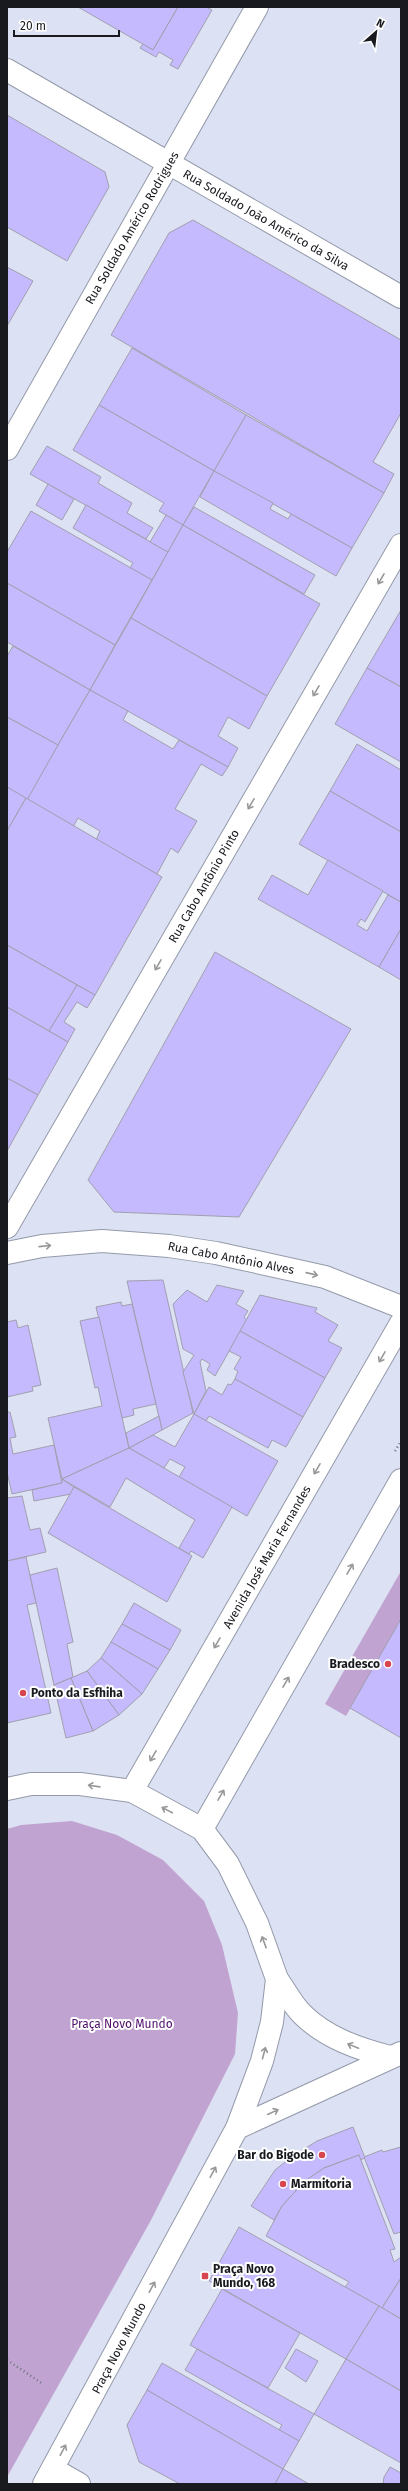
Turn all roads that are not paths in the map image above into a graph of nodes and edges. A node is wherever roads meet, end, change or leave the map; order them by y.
1 (257, 7) edge
2 (7, 70) edge
3 (169, 163) junction
4 (401, 297) edge
5 (7, 449) edge
6 (401, 545) edge
7 (7, 1227) edge
8 (7, 1253) edge
9 (401, 1307) edge
10 (401, 1323) edge
11 (401, 1480) edge
12 (7, 1789) edge
13 (132, 1791) junction
14 (202, 1828) junction
15 (277, 1979) junction
16 (396, 2055) edge
17 (237, 2128) junction
18 (48, 2476) edge
19 (79, 2484) edge

1 - 3 street, Rua Soldado Américo Rodrigues
2 - 3 street, Rua Soldado João Américo da Silva
3 - 4 street, Rua Soldado João Américo da Silva
3 - 5 street, Rua Soldado Américo Rodrigues
6 -> 7 street, Rua Cabo Antônio Pinto
8 -> 9 street, Rua Cabo Antônio Alves
10 -> 13 street, Avenida José Maria Fernandes
14 -> 11 street
13 -> 12 street, Praça Novo Mundo
14 -> 13 street, Praça Novo Mundo
15 -> 14 street, Praça Novo Mundo
16 -> 15 street
17 -> 15 street, Praça Novo Mundo
17 -> 16 street
18 -> 17 street, Praça Novo Mundo
18 - 19 street

